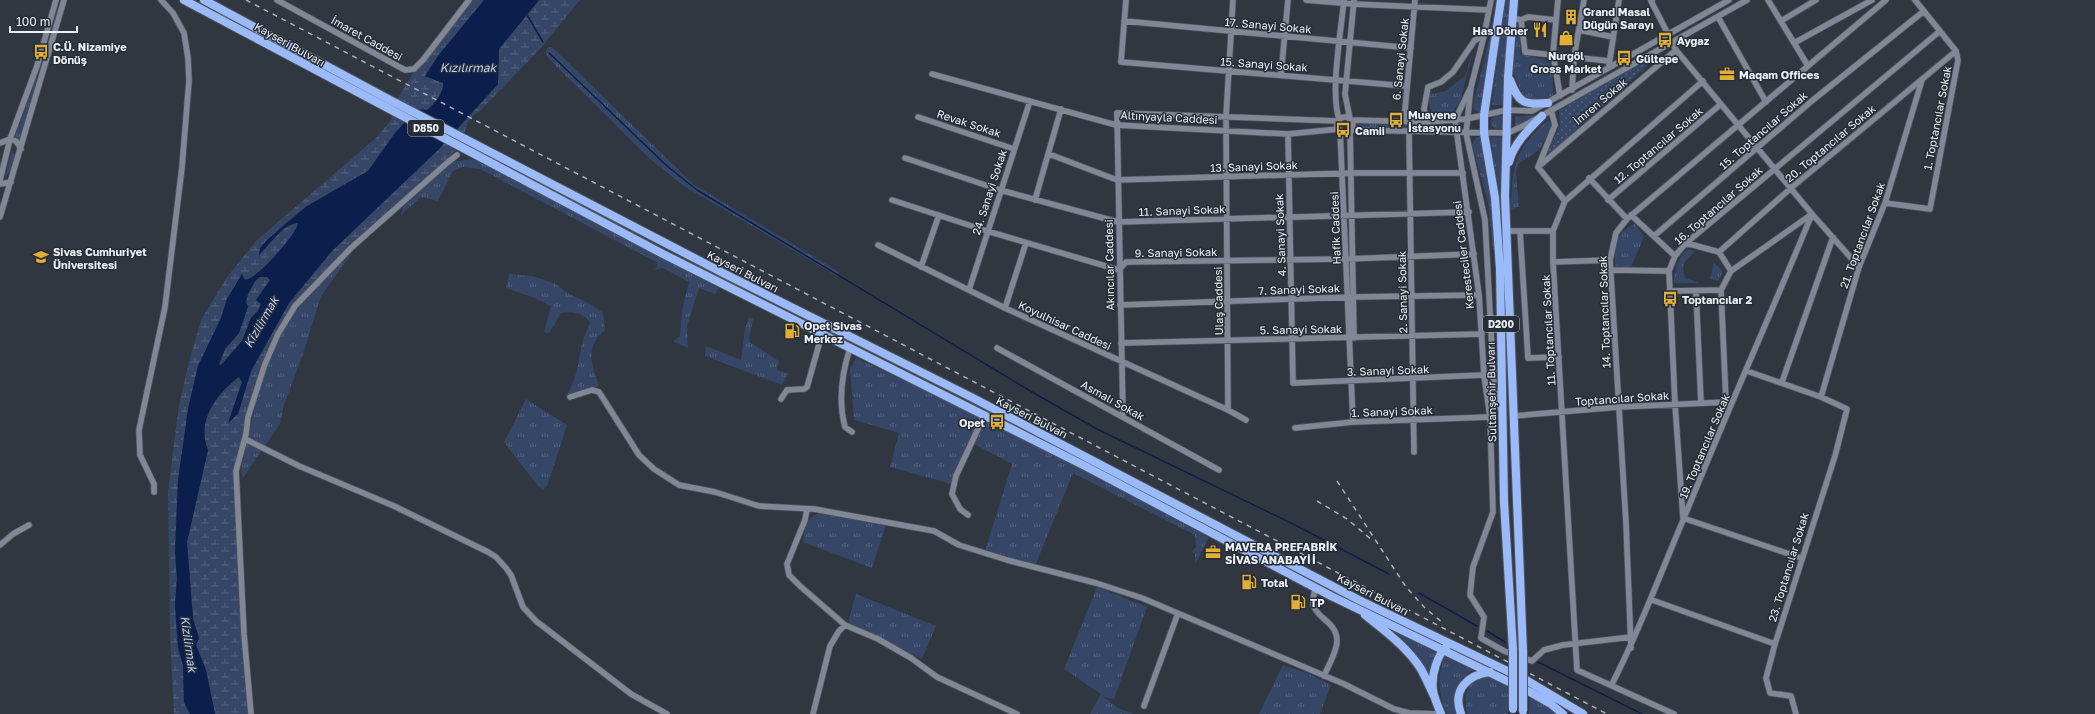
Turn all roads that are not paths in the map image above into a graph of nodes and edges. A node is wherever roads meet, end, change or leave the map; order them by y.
1 (56, 0) edge
2 (64, 0) edge
3 (161, 0) edge
4 (184, 0) edge
5 (204, 0) edge
6 (277, 0) edge
7 (469, 0) edge
8 (1126, 0) edge
9 (1233, 0) edge
10 (1288, 0) edge
11 (1306, 0) edge
12 (1415, 0) edge
13 (1491, 0) edge
14 (1500, 0) edge
15 (1514, 0) edge
16 (1558, 0) edge
17 (1584, 0) edge
18 (1620, 0) edge
19 (1652, 0) edge
20 (1729, 0) edge
21 (1747, 0) edge
22 (1768, 0) edge
23 (1816, 0) edge
24 (1872, 0) edge
25 (1915, 0) edge
26 (1883, 1) edge
27 (1344, 2) edge
28 (1354, 2) edge
29 (1415, 8) junction
30 (1489, 10) junction
31 (1924, 11) junction
32 (1718, 17) junction
33 (1512, 18) junction
34 (1521, 20) junction
35 (1556, 20) junction
36 (1781, 21) junction
37 (1124, 22) junction
38 (1579, 30) junction
39 (1940, 31) junction
40 (1231, 32) junction
41 (1668, 34) junction
42 (1284, 36) junction
43 (1484, 36) junction
44 (1613, 37) junction
45 (1340, 42) junction
46 (1350, 43) junction
47 (1672, 43) junction
48 (1794, 43) junction
49 (1411, 48) junction
50 (1676, 50) junction
51 (1956, 51) junction
52 (1554, 56) junction
53 (1574, 57) junction
54 (1609, 61) junction
55 (1808, 66) junction
56 (1608, 68) junction
57 (1228, 71) junction
58 (932, 74) dead end
59 (1281, 74) junction
60 (1508, 77) junction
61 (1337, 79) junction
62 (1346, 80) junction
63 (1922, 80) junction
64 (1703, 81) junction
65 (1406, 86) junction
66 (1471, 87) junction
67 (1572, 90) junction
68 (1560, 96) junction
69 (1030, 101) junction
70 (1766, 102) junction
71 (1721, 104) junction
72 (1550, 107) junction
73 (1061, 110) junction
74 (1507, 110) junction
75 (1117, 113) joint
76 (1484, 115) junction
77 (1542, 116) junction
78 (918, 117) dead end
79 (1226, 117) junction
80 (1350, 119) junction
81 (1466, 119) junction
82 (1339, 120) junction
83 (1455, 120) junction
84 (1404, 121) junction
85 (1427, 122) junction
86 (1116, 125) junction
87 (1739, 126) junction
88 (1339, 130) junction
89 (1350, 130) junction
90 (1227, 131) junction
91 (1409, 132) junction
92 (1466, 132) junction
93 (1456, 133) junction
94 (1484, 133) junction
95 (1508, 133) junction
96 (1288, 134) junction
97 (10, 139) junction
98 (0, 143) edge
99 (468, 145) junction
100 (1758, 148) junction
101 (21, 149) junction
102 (1014, 149) junction
103 (1050, 154) junction
104 (457, 155) dead end
105 (905, 158) dead end
106 (1538, 167) junction
107 (1776, 169) junction
108 (1410, 172) junction
109 (1343, 173) junction
110 (1351, 173) junction
111 (1463, 173) junction
112 (1288, 175) junction
113 (1506, 176) junction
114 (1227, 177) junction
115 (1589, 178) junction
116 (0, 180) edge
117 (1117, 180) junction
118 (11, 182) junction
119 (0, 184) edge
120 (1791, 188) junction
121 (1000, 190) junction
122 (892, 200) dead end
123 (1035, 200) junction
124 (1608, 200) junction
125 (1565, 201) junction
126 (1886, 203) junction
127 (1469, 212) junction
128 (1410, 214) junction
129 (1812, 214) junction
130 (939, 215) junction
131 (1344, 216) junction
132 (1353, 216) junction
133 (0, 217) edge
134 (1289, 217) junction
135 (1629, 217) junction
136 (1227, 219) junction
137 (1118, 222) junction
138 (987, 231) junction
139 (1506, 231) junction
140 (1520, 231) junction
141 (1553, 231) junction
142 (1654, 236) junction
143 (1833, 237) junction
144 (1026, 243) junction
145 (1686, 243) junction
146 (878, 245) dead end
147 (1719, 252) junction
148 (1474, 254) junction
149 (1411, 256) junction
150 (1675, 256) junction
151 (1354, 258) junction
152 (1290, 259) junction
153 (1346, 259) junction
154 (1610, 260) junction
155 (1228, 261) junction
156 (1553, 262) junction
157 (921, 267) junction
158 (1859, 267) junction
159 (1119, 270) junction
160 (1610, 270) junction
161 (1669, 271) junction
162 (1731, 271) junction
163 (969, 290) junction
164 (1721, 290) junction
165 (1669, 291) junction
166 (1696, 292) junction
167 (1412, 295) junction
168 (1479, 295) junction
169 (1354, 297) junction
170 (1347, 298) junction
171 (1292, 300) junction
172 (1228, 301) junction
173 (1120, 305) junction
174 (1005, 308) junction
175 (822, 334) junction
176 (1482, 334) junction
177 (1413, 336) junction
178 (1352, 338) junction
179 (1293, 339) junction
180 (1229, 341) junction
181 (1121, 343) junction
182 (850, 348) junction
183 (997, 348) dead end
184 (1559, 356) junction
185 (1122, 362) junction
186 (1747, 371) junction
187 (1484, 375) junction
188 (1413, 379) junction
189 (1352, 381) junction
190 (1782, 382) junction
191 (1293, 383) joint
192 (570, 397) dead end
193 (1821, 397) junction
194 (781, 400) dead end
195 (1726, 402) junction
196 (1733, 402) junction
197 (1702, 403) junction
198 (1675, 404) junction
199 (1619, 407) junction
200 (1228, 410) junction
201 (1562, 413) junction
202 (984, 416) junction
203 (1122, 416) junction
204 (1513, 416) junction
205 (1490, 417) junction
206 (1246, 420) dead end
207 (1414, 420) junction
208 (1503, 420) junction
209 (1353, 422) junction
210 (1295, 428) dead end
211 (852, 432) dead end
212 (245, 439) junction
213 (1414, 452) dead end
214 (1219, 470) dead end
215 (154, 492) dead end
216 (807, 509) junction
217 (968, 515) dead end
218 (1683, 518) junction
219 (29, 525) dead end
220 (0, 545) edge
221 (1801, 558) junction
222 (1316, 588) junction
223 (1652, 600) junction
224 (1355, 607) junction
225 (1178, 613) junction
226 (845, 625) junction
227 (1631, 637) junction
228 (1575, 643) junction
229 (1775, 644) junction
230 (1447, 646) junction
231 (1631, 648) junction
232 (1491, 672) junction
233 (1324, 676) junction
234 (1612, 684) junction
235 (1435, 698) junction
236 (1144, 706) dead end
237 (1513, 711) edge
238 (1523, 713) edge
239 (250, 714) edge
240 (667, 714) edge
241 (813, 714) edge
242 (1017, 714) edge
243 (1437, 714) edge
244 (1442, 714) edge
245 (1462, 714) edge
246 (1563, 714) edge
247 (1583, 714) edge
248 (1674, 714) edge
249 (1796, 714) edge

1 - 97 street
2 - 101 street
3 - 215 street
4 - 99 highway, Kayseri Bulvarı / D850
5 - 99 highway, Kayseri Bulvarı / D850
6 - 7 street, İmaret Caddesi
8 - 37 street
9 - 40 street, Ulaş Caddesi
10 - 42 street
11 - 27 street
12 - 29 street, 6. Sanayi Sokak
13 - 30 street
14 - 76 highway, Sultanşehir Bulvarı / D200
15 - 33 highway, Sultanşehir Bulvarı / D200
16 - 35 street
17 - 38 street
18 - 44 street
19 - 41 street
20 - 41 street
21 - 32 street
22 - 36 street
23 - 36 street
24 - 48 street
25 - 31 street, 1. Toptancılar Sokak
26 - 55 street, 14. Toptancılar Sokak
27 - 28 street
27 - 45 street
28 - 29 street
28 - 46 street
29 - 30 street
29 - 49 street, 6. Sanayi Sokak
30 - 43 street
31 - 39 street, 1. Toptancılar Sokak
31 - 100 street, 15. Toptancılar Sokak
32 - 47 street
32 - 70 street
33 - 34 street
33 - 60 highway, Sultanşehir Bulvarı / D200
34 - 35 street
34 - 52 street
35 - 52 street
36 - 48 street
37 - 40 street, 17. Sanayi Sokak
37 - 57 street, 15. Sanayi Sokak
38 - 44 street
38 - 53 street
39 - 51 street, 1. Toptancılar Sokak
39 - 107 street, 16. Toptancılar Sokak
40 - 42 street, 17. Sanayi Sokak
40 - 57 street, Ulaş Caddesi
41 - 56 street
42 - 45 street, 17. Sanayi Sokak
42 - 59 street
43 - 66 street
43 - 85 street
44 - 54 street
45 - 46 street, 17. Sanayi Sokak
45 - 61 street
46 - 49 street, 17. Sanayi Sokak
46 - 62 street
47 - 50 street
47 - 72 street
48 - 55 street
49 - 65 street, 6. Sanayi Sokak
50 - 64 street
50 - 106 street, İmren Sokak
51 - 63 street, 20. Toptancılar Sokak
51 - 126 street, 1. Toptancılar Sokak
52 - 53 street
52 - 68 street
53 - 54 street
53 - 67 street
54 - 56 street
55 - 70 street, 14. Toptancılar Sokak
56 - 67 street
57 - 59 street, 15. Sanayi Sokak
57 - 79 street, Ulaş Caddesi
58 - 69 street, Altınyayla Caddesi
59 - 61 street, 15. Sanayi Sokak
60 - 72 highway
60 - 74 highway, Sultanşehir Bulvarı / D200
61 - 62 street, 15. Sanayi Sokak
61 - 82 street
62 - 65 street, 15. Sanayi Sokak
62 - 80 street
63 - 120 street, 20. Toptancılar Sokak
63 - 126 street, 21. Toptancılar Sokak
64 - 71 street
64 - 115 street, 11. Toptancılar Sokak
65 - 84 street, 6. Sanayi Sokak
66 - 81 street
66 - 83 street
67 - 68 street
68 - 72 street
69 - 73 street, Altınyayla Caddesi
69 - 102 street, 24. Sanayi Sokak
70 - 87 street, 14. Toptancılar Sokak
71 - 87 street
71 - 124 street, 12. Toptancılar Sokak
72 - 74 street
72 - 77 street
72 - 106 street
73 - 86 street, Altınyayla Caddesi
73 - 103 street
74 - 76 street
74 - 95 highway, Sultanşehir Bulvarı / D200
75 - 79 street, Altınyayla Caddesi
75 - 86 street, Akıncılar Caddesi
76 - 81 street
76 - 94 highway, Sultanşehir Bulvarı / D200
77 - 95 street
77 - 113 highway
78 - 102 street, Revak Sokak
79 - 82 street, Altınyayla Caddesi
79 - 90 street, Ulaş Caddesi
80 - 82 street
80 - 84 street
80 - 89 street
81 - 83 street
81 - 92 street
82 - 88 street
83 - 85 street
83 - 93 street, Keresteciler Caddesi
84 - 85 street
86 - 90 street, Altınyayla Caddesi
86 - 117 street, Akıncılar Caddesi
87 - 100 street
87 - 135 street, 14. Toptancılar Sokak
88 - 89 street
88 - 96 street, Altınyayla Caddesi
88 - 109 street, Hafik Caddesi
89 - 91 street
89 - 110 street, Hafik Caddesi
90 - 96 street, Altınyayla Caddesi
90 - 114 street, Ulaş Caddesi
91 - 93 street
91 - 108 street, 2. Sanayi Sokak
92 - 93 street
92 - 94 street
92 - 208 street
93 - 111 street, Keresteciler Caddesi
94 - 95 street
94 - 208 highway, Sultanşehir Bulvarı / D200
95 - 113 highway, Sultanşehir Bulvarı / D200
96 - 112 street, 4. Sanayi Sokak
97 - 98 street
97 - 101 street
97 - 116 street
99 - 175 highway, Kayseri Bulvarı
99 - 230 highway, Kayseri Bulvarı
100 - 107 street
100 - 142 street, 15. Toptancılar Sokak
101 - 118 street
102 - 121 street, 24. Sanayi Sokak
103 - 117 street, 13. Sanayi Sokak
103 - 123 street
104 - 212 street
105 - 121 street, 11. Sanayi Sokak
106 - 125 street
107 - 120 street
107 - 145 street, 16. Toptancılar Sokak
108 - 110 street, 13. Sanayi Sokak
108 - 111 street, 13. Sanayi Sokak
108 - 128 street, 2. Sanayi Sokak
109 - 110 street, 13. Sanayi Sokak
109 - 112 street, 13. Sanayi Sokak
109 - 131 street, Hafik Caddesi
110 - 132 street, Hafik Caddesi
111 - 127 street, Keresteciler Caddesi
112 - 114 street, 13. Sanayi Sokak
112 - 134 street, 4. Sanayi Sokak
113 - 139 highway, Sultanşehir Bulvarı / D200
114 - 117 street, 13. Sanayi Sokak
114 - 136 street, Ulaş Caddesi
115 - 124 street
115 - 125 street, 11. Toptancılar Sokak
117 - 137 street, Akıncılar Caddesi
118 - 119 street
118 - 133 street
120 - 129 street
120 - 147 street, 20. Toptancılar Sokak
121 - 123 street, 11. Sanayi Sokak
121 - 138 street, 24. Sanayi Sokak
122 - 130 street
123 - 137 street, 11. Sanayi Sokak
124 - 135 street
125 - 141 street, 11. Toptancılar Sokak
126 - 158 street, 21. Toptancılar Sokak
127 - 128 street, 11. Sanayi Sokak
127 - 148 street, Keresteciler Caddesi
128 - 132 street, 11. Sanayi Sokak
128 - 149 street, 2. Sanayi Sokak
129 - 143 street
129 - 162 street
129 - 186 street, 19. Toptancılar Sokak
130 - 138 street
130 - 157 street
131 - 132 street, 11. Sanayi Sokak
131 - 134 street, 11. Sanayi Sokak
131 - 153 street, Hafik Caddesi
132 - 151 street, Hafik Caddesi
134 - 136 street, 11. Sanayi Sokak
134 - 152 street, 4. Sanayi Sokak
135 - 142 street
135 - 154 street, 14. Toptancılar Sokak
136 - 137 street, 11. Sanayi Sokak
136 - 155 street, Ulaş Caddesi
137 - 159 street, Akıncılar Caddesi
138 - 144 street
138 - 163 street, 24. Sanayi Sokak
139 - 140 street
139 - 204 highway, Sultanşehir Bulvarı / D200
140 - 141 street
140 - 184 street
141 - 156 street, 11. Toptancılar Sokak
142 - 150 street
143 - 158 street
143 - 190 street
144 - 159 street
144 - 174 street
145 - 147 street
145 - 150 street, 16. Toptancılar Sokak
146 - 157 street, Koyulhisar Caddesi
147 - 162 street
148 - 149 street, 9. Sanayi Sokak
148 - 168 street, Keresteciler Caddesi
149 - 151 street, 9. Sanayi Sokak
149 - 167 street, 2. Sanayi Sokak
150 - 161 street, 16. Toptancılar Sokak
151 - 153 street, 9. Sanayi Sokak
151 - 169 street, Hafik Caddesi
152 - 153 street, 9. Sanayi Sokak
152 - 155 street, 9. Sanayi Sokak
152 - 171 street, 4. Sanayi Sokak
153 - 170 street, Hafik Caddesi
154 - 156 street
154 - 160 street, 14. Toptancılar Sokak
155 - 159 street, 9. Sanayi Sokak
155 - 172 street, Ulaş Caddesi
156 - 184 street, 11. Toptancılar Sokak
157 - 163 street, Koyulhisar Caddesi
158 - 193 street, 21. Toptancılar Sokak
159 - 173 street, Akıncılar Caddesi
160 - 161 street
160 - 199 street, 14. Toptancılar Sokak
161 - 165 street, 16. Toptancılar Sokak
162 - 164 street
163 - 174 street, Koyulhisar Caddesi
164 - 166 street
164 - 195 street
165 - 166 street
165 - 198 street, 16. Toptancılar Sokak
166 - 197 street
167 - 168 street, 7. Sanayi Sokak
167 - 169 street, 7. Sanayi Sokak
167 - 177 street, 2. Sanayi Sokak
168 - 176 street, Keresteciler Caddesi
169 - 170 street, 7. Sanayi Sokak
169 - 178 street, Hafik Caddesi
170 - 171 street, 7. Sanayi Sokak
170 - 178 street, Hafik Caddesi
171 - 172 street, 7. Sanayi Sokak
171 - 179 street, 4. Sanayi Sokak
172 - 173 street, 7. Sanayi Sokak
172 - 180 street, Ulaş Caddesi
173 - 181 street, Akıncılar Caddesi
174 - 185 street, Koyulhisar Caddesi
175 - 182 highway, Kayseri Bulvarı
175 - 194 street
176 - 177 street, 5. Sanayi Sokak
176 - 187 street, Keresteciler Caddesi
177 - 178 street, 5. Sanayi Sokak
177 - 188 street, 2. Sanayi Sokak
178 - 179 street, 5. Sanayi Sokak
178 - 189 street, Hafik Caddesi
179 - 180 street, 5. Sanayi Sokak
179 - 191 street, 4. Sanayi Sokak
180 - 181 street, 5. Sanayi Sokak
180 - 200 street, Ulaş Caddesi
181 - 185 street, Akıncılar Caddesi
182 - 202 highway, Kayseri Bulvarı
182 - 211 street
183 - 203 street, Asmalı Sokak
184 - 201 street, 11. Toptancılar Sokak
185 - 200 street, Koyulhisar Caddesi
185 - 203 street, Akıncılar Caddesi
186 - 190 street
186 - 196 street, 19. Toptancılar Sokak
187 - 188 street, 3. Sanayi Sokak
187 - 205 street, Keresteciler Caddesi
188 - 189 street, 3. Sanayi Sokak
188 - 207 street, 2. Sanayi Sokak
189 - 191 street, 3. Sanayi Sokak
189 - 209 street, Hafik Caddesi
190 - 193 street
192 - 216 street
193 - 221 street, 23. Toptancılar Sokak
195 - 196 street, Toptancılar Sokak
195 - 197 street, Toptancılar Sokak
196 - 218 street, 19. Toptancılar Sokak
197 - 198 street, Toptancılar Sokak
198 - 199 street, Toptancılar Sokak
198 - 218 street, 16. Toptancılar Sokak
199 - 201 street, Toptancılar Sokak
199 - 227 street, 14. Toptancılar Sokak
200 - 206 street, Koyulhisar Caddesi
201 - 204 street, Toptancılar Sokak
201 - 228 street, 11. Toptancılar Sokak
202 - 217 street
202 - 222 highway, Kayseri Bulvarı
203 - 214 street, Asmalı Sokak
204 - 238 highway, Sultanşehir Bulvarı / D200, bridge
205 - 207 street, 1. Sanayi Sokak
205 - 228 street, Keresteciler Caddesi
207 - 209 street, 1. Sanayi Sokak
207 - 213 street, 2. Sanayi Sokak
208 - 237 highway, Sultanşehir Bulvarı / D200, bridge
209 - 210 street, 1. Sanayi Sokak
212 - 239 street
212 - 240 street
216 - 225 street
216 - 226 street
218 - 221 street
218 - 223 street, 19. Toptancılar Sokak
219 - 220 street
221 - 229 street, 23. Toptancılar Sokak
222 - 224 highway, Kayseri Bulvarı
222 - 233 street
223 - 229 street
223 - 231 street, 19. Toptancılar Sokak
224 - 230 highway, Kayseri Bulvarı
224 - 235 highway
225 - 233 street
225 - 236 street
226 - 241 street
226 - 242 street
227 - 228 street
227 - 231 street, 14. Toptancılar Sokak
228 - 234 street, 11. Toptancılar Sokak
229 - 249 street, 23. Toptancılar Sokak
230 - 232 highway, Kayseri Bulvarı
230 - 235 highway
230 - 247 highway, Kayseri Bulvarı
231 - 234 street, 19. Toptancılar Sokak
232 - 245 highway
232 - 246 highway, Kayseri Bulvarı
233 - 243 street
234 - 248 street
235 - 244 highway

